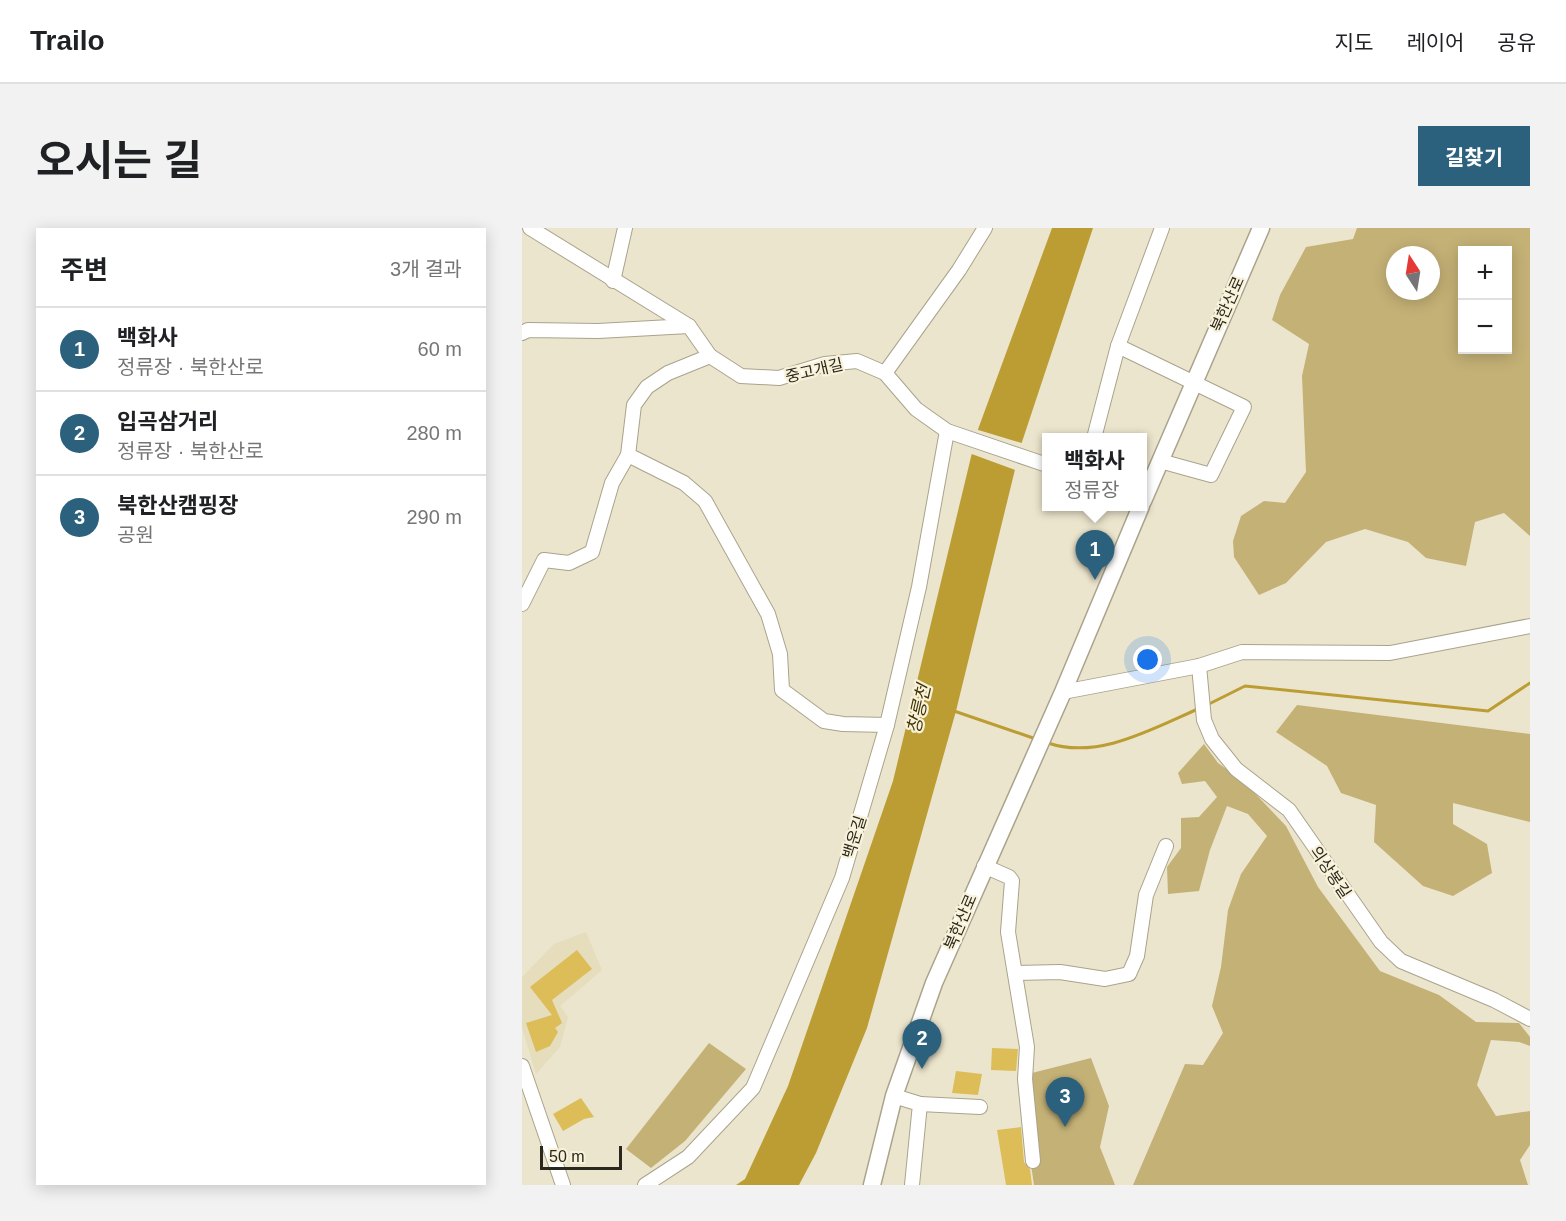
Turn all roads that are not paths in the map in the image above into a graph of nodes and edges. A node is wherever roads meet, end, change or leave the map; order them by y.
1 (530, 228) edge
2 (626, 228) edge
3 (985, 228) edge
4 (1162, 228) edge
5 (1261, 228) edge
6 (613, 281) junction
7 (689, 326) junction
8 (522, 333) edge
9 (1118, 346) junction
10 (710, 356) junction
11 (885, 373) junction
12 (1193, 381) junction
13 (947, 431) junction
14 (1095, 433) edge
15 (628, 455) junction
16 (1160, 461) junction
17 (1042, 464) edge
18 (1147, 492) edge
19 (1139, 511) edge
20 (522, 604) edge
21 (1530, 626) edge
22 (1199, 666) junction
23 (1062, 692) junction
24 (887, 724) junction
25 (1166, 846) dead end
26 (984, 866) junction
27 (1015, 973) junction
28 (1530, 1019) edge
29 (522, 1066) edge
30 (894, 1096) junction
31 (920, 1104) junction
32 (980, 1107) dead end
33 (1033, 1161) dead end
34 (872, 1184) edge
35 (563, 1185) edge
36 (645, 1185) edge
37 (912, 1185) edge

1 - 6 street, 중고개길
2 - 6 street
3 - 11 street
4 - 9 street
5 - 12 main road, 북한산로
6 - 7 street, 중고개길
7 - 8 street
7 - 10 street, 중고개길
9 - 12 street
9 - 14 street
10 - 11 street, 중고개길
10 - 15 street
11 - 13 street, 중고개길
12 - 16 main road, 북한산로
12 - 16 street
13 - 17 street, 중고개길
13 - 24 street, 백운길
15 - 20 street
15 - 24 street
16 - 18 main road, 북한산로
19 - 23 main road
21 - 22 street
22 - 23 street
22 - 28 street, 의상봉길
23 - 26 main road, 북한산로
24 - 36 street, 백운길
25 - 27 street
26 - 27 street
26 - 30 main road, 북한산로
27 - 33 street
29 - 35 street
30 - 31 street
30 - 34 main road, 북한산로
31 - 32 street
31 - 37 street

